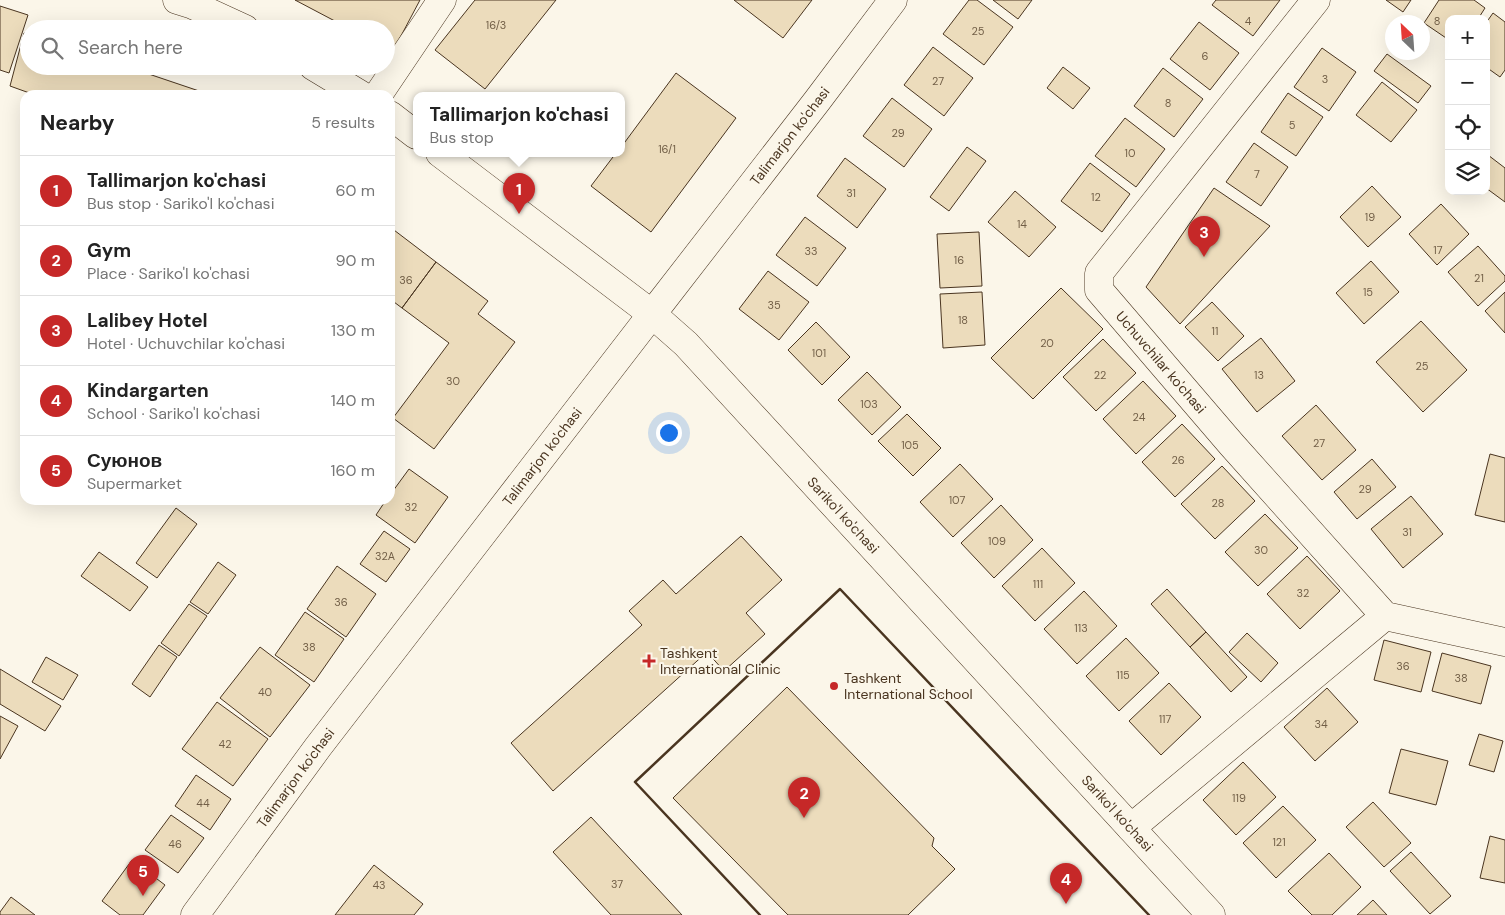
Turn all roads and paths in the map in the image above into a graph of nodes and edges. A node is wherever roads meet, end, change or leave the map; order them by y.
1 (442, 0) edge
2 (893, 0) edge
3 (1316, 0) edge
4 (188, 2) edge
5 (226, 20) edge
6 (395, 70) edge
7 (328, 75) edge
8 (391, 75) edge
9 (353, 90) edge
10 (381, 90) edge
11 (395, 119) edge
12 (413, 133) edge
13 (445, 157) edge
14 (652, 314) junction
15 (1386, 616) junction
16 (1505, 642) edge
17 (1131, 828) junction
18 (195, 915) edge
19 (1211, 915) edge

1 - 6 street
2 - 14 street, Talimarjon ko'chasi
3 - 15 street, Uchuvchilar ko'chasi
4 - 5 street
7 - 9 street
8 - 10 street
11 - 12 street
13 - 14 street, Sariko'l ko'chasi
14 - 17 street, Sariko'l ko'chasi
14 - 18 street, Talimarjon ko'chasi
15 - 16 street
15 - 17 street
17 - 19 street, Sariko'l ko'chasi

